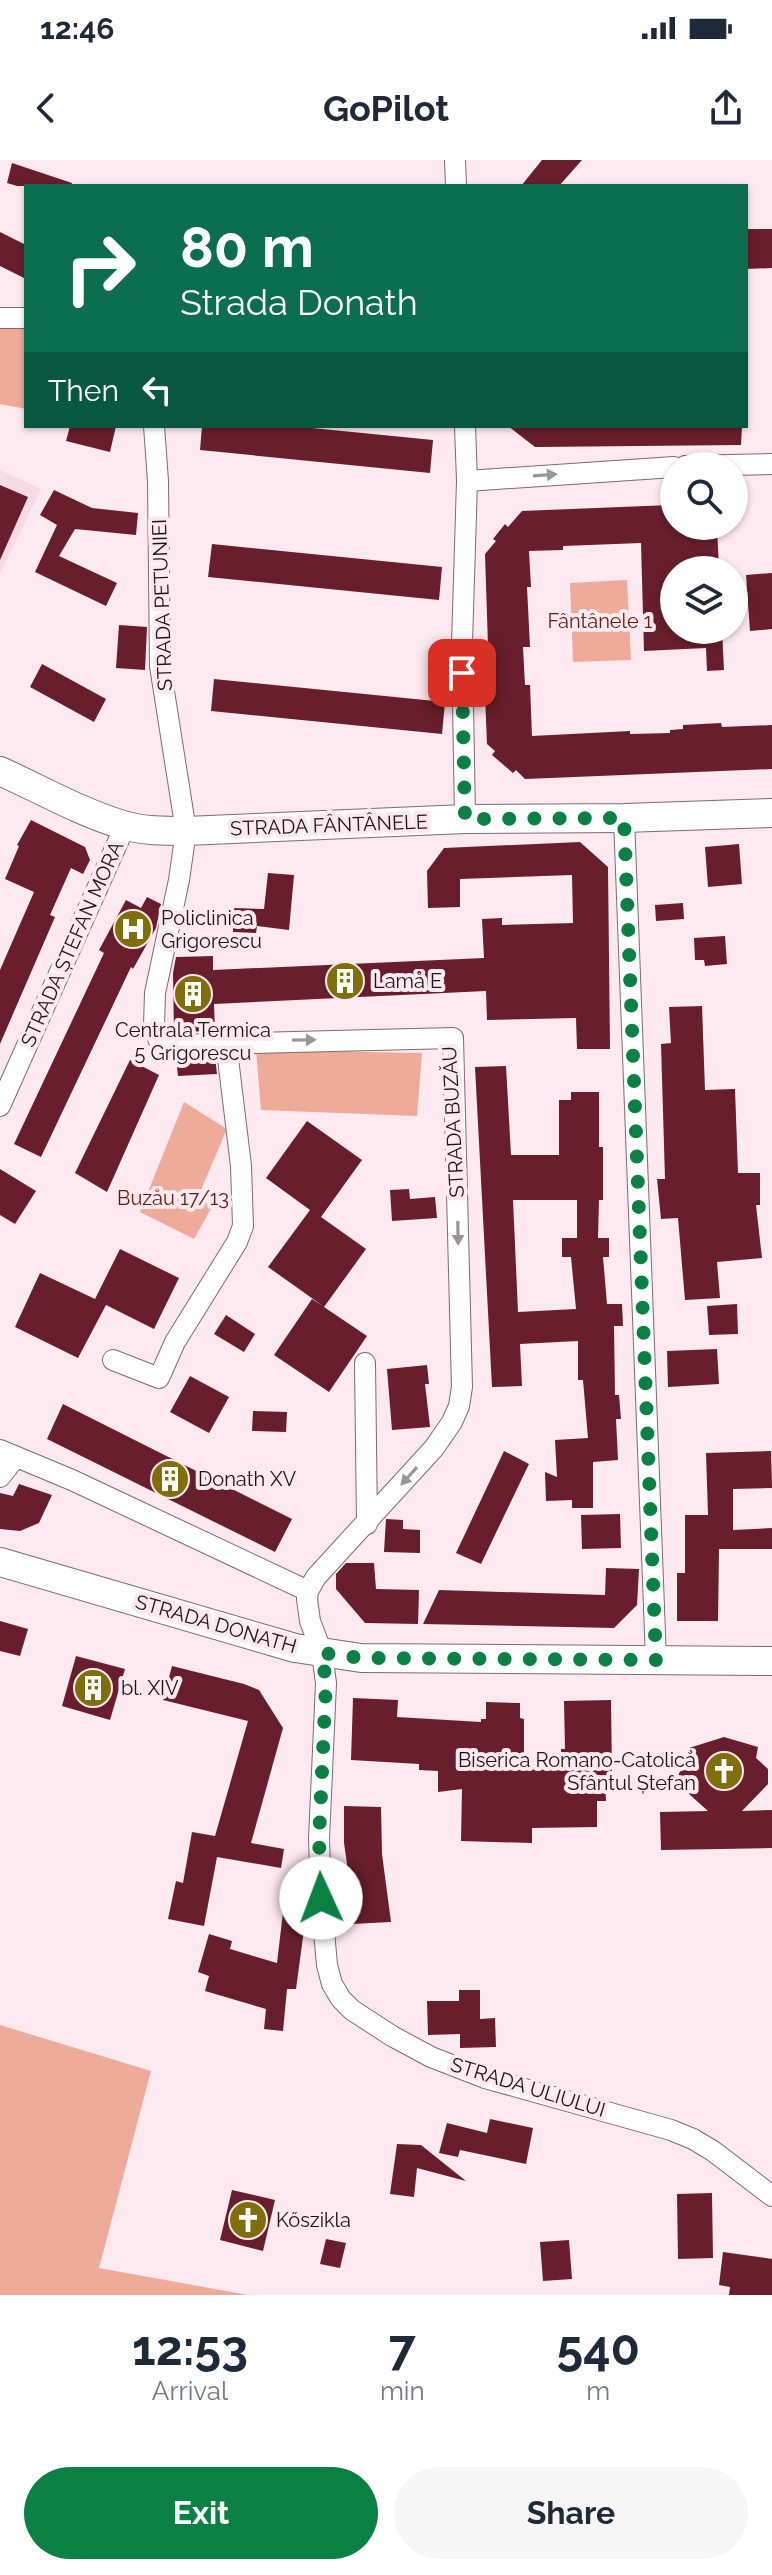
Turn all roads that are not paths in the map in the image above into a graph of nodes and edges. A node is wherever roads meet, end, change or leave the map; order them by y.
1 (455, 160) edge
2 (456, 184) edge
3 (0, 318) edge
4 (24, 318) edge
5 (154, 428) edge
6 (465, 428) edge
7 (772, 464) edge
8 (748, 465) edge
9 (660, 468) edge
10 (467, 481) junction
11 (0, 771) edge
12 (772, 813) edge
13 (624, 818) junction
14 (465, 819) junction
15 (125, 826) junction
16 (186, 831) junction
17 (226, 1042) junction
18 (0, 1106) edge
19 (113, 1360) dead end
20 (365, 1363) dead end
21 (8, 1453) edge
22 (0, 1477) edge
23 (367, 1524) junction
24 (0, 1562) edge
25 (308, 1591) junction
26 (322, 1653) junction
27 (656, 1660) junction
28 (772, 1661) edge
29 (772, 2196) edge

1 - 2 street
3 - 4 street
5 - 16 street, STRADA PETUNIEI
6 - 10 street
7 - 8 street
10 -> 9 street
10 - 14 street
11 - 15 main road, STRADA FÂNTÂNELE
12 - 13 main road, STRADA FÂNTÂNELE
13 - 14 main road, STRADA FÂNTÂNELE
13 - 27 street
14 - 16 main road, STRADA FÂNTÂNELE
15 - 16 main road, STRADA FÂNTÂNELE
15 - 18 street, STRADA ȘTEFAN MORA
16 - 17 street, STRADA BUZĂU
17 - 19 street
17 -> 23 street, STRADA BUZĂU
20 - 23 street
21 - 22 street
21 - 25 street
23 - 25 street, STRADA BUZĂU
24 - 26 main road, STRADA DONATH
25 - 26 street
26 - 27 main road, STRADA DONATH
26 - 29 street, STRADA ULIULUI
27 - 28 main road, STRADA DONATH

